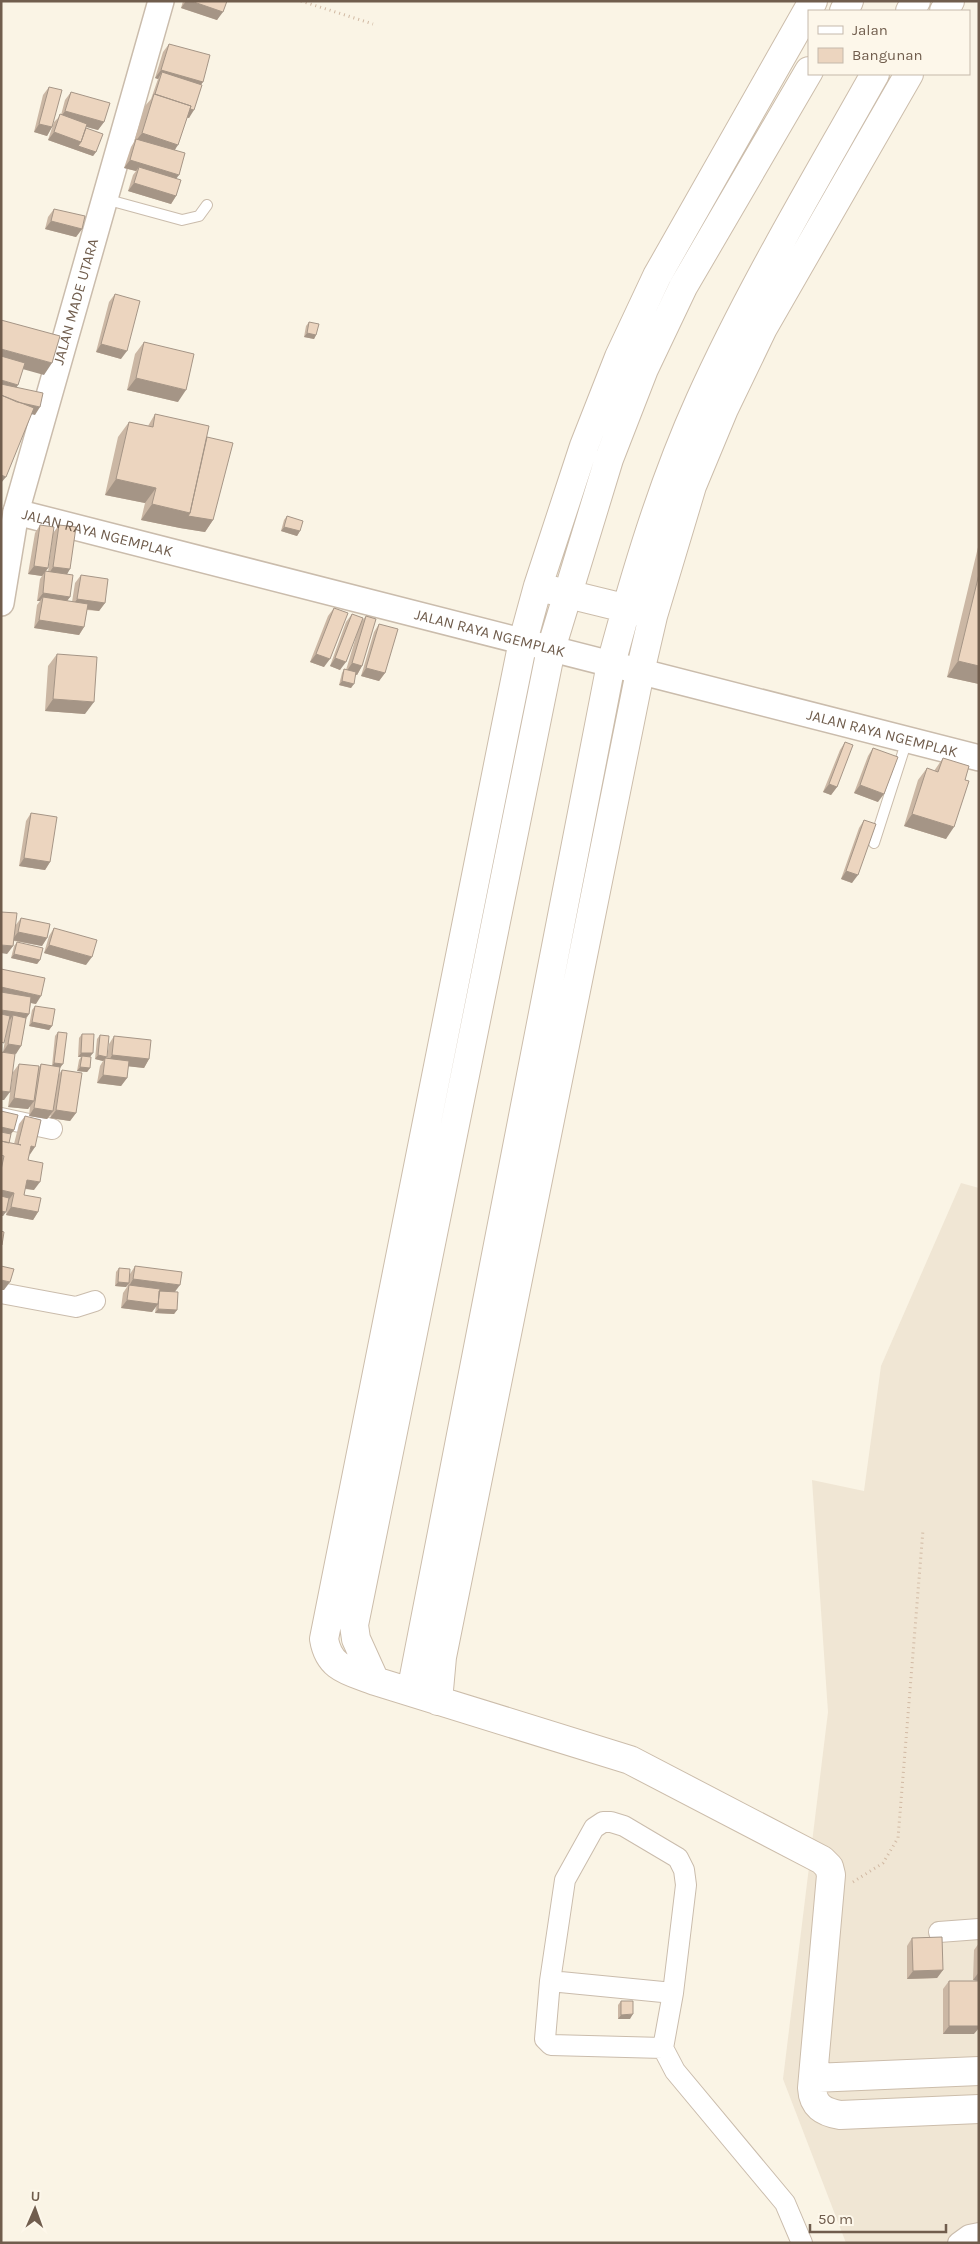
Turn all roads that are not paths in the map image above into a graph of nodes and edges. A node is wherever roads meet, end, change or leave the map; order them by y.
1 (162, 1) edge
2 (813, 1) edge
3 (808, 73) edge
4 (874, 75) edge
5 (908, 75) edge
6 (104, 199) junction
7 (207, 205) dead end
8 (8, 511) edge
9 (538, 586) junction
10 (568, 594) junction
11 (1, 604) edge
12 (626, 609) junction
13 (653, 616) junction
14 (523, 641) junction
15 (551, 649) junction
16 (611, 664) junction
17 (640, 672) junction
18 (907, 740) junction
19 (979, 758) edge
20 (874, 843) edge
21 (1, 1118) edge
22 (52, 1129) dead end
23 (1, 1293) edge
24 (95, 1301) dead end
25 (374, 1681) junction
26 (411, 1692) junction
27 (438, 1701) junction
28 (979, 1930) edge
29 (939, 1932) dead end
30 (550, 1981) junction
31 (673, 1994) junction
32 (663, 2048) junction
33 (979, 2071) edge
34 (812, 2078) junction
35 (979, 2109) edge
36 (979, 2233) edge
37 (802, 2243) edge
38 (958, 2243) edge

1 - 6 street, JALAN MADE UTARA
2 - 9 main road
3 - 10 main road
4 - 12 main road
5 - 13 main road
6 - 7 lane
6 - 8 street, JALAN MADE UTARA
8 - 11 street, JALAN MADE UTARA
8 - 14 street, JALAN RAYA NGEMPLAK
9 - 10 main road
9 - 14 main road
10 - 12 main road
10 - 15 main road
12 - 13 main road
12 - 16 main road
13 - 17 main road
14 - 15 street, JALAN RAYA NGEMPLAK
14 - 25 main road
15 - 16 street, JALAN RAYA NGEMPLAK
15 - 25 main road
16 - 17 street, JALAN RAYA NGEMPLAK
16 - 26 main road
17 - 18 street, JALAN RAYA NGEMPLAK
17 - 27 main road
18 - 19 street, JALAN RAYA NGEMPLAK
18 - 20 lane
21 - 22 street
23 - 24 street
25 - 26 main road
26 - 27 main road
27 - 34 main road
28 - 29 street
30 - 31 street
30 - 31 street
30 - 32 street
31 - 32 street
32 - 37 street
33 - 34 main road
34 - 35 main road
36 - 38 street

